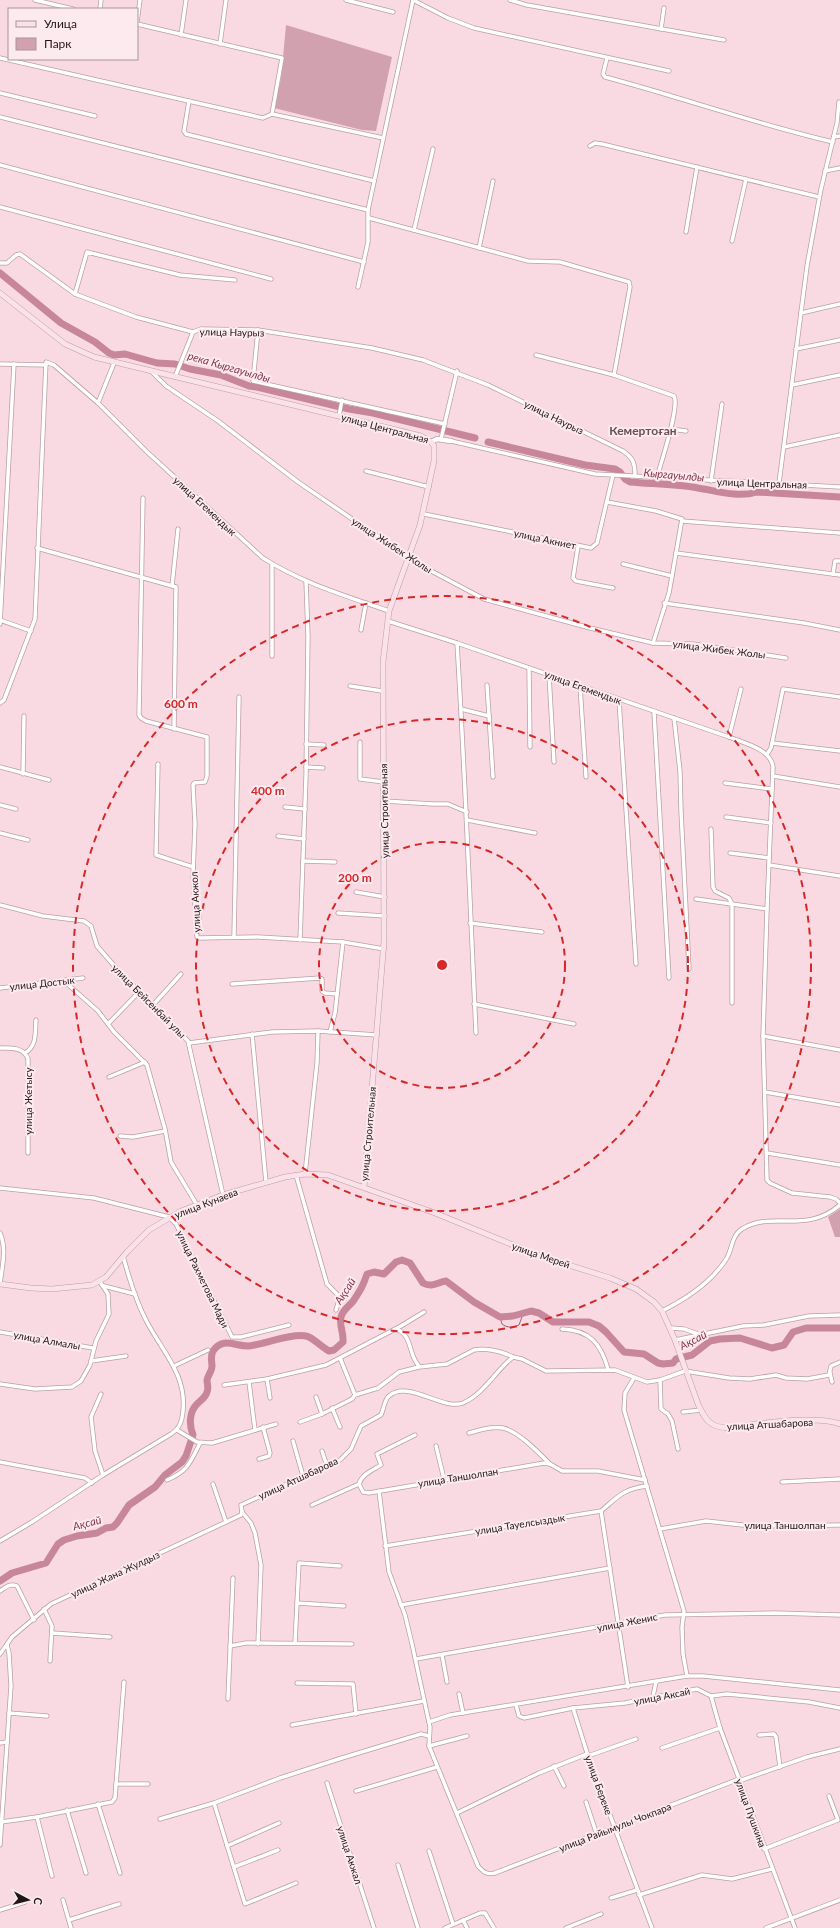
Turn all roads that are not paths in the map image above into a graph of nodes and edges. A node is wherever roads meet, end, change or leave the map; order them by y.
1 (35, 0) edge
2 (140, 0) edge
3 (186, 0) edge
4 (226, 0) edge
5 (346, 0) edge
6 (413, 0) edge
7 (510, 0) edge
8 (354, 1) edge
9 (69, 8) edge
10 (664, 8) dead end
11 (394, 12) dead end
12 (138, 15) edge
13 (138, 23) edge
14 (661, 29) junction
15 (181, 35) junction
16 (724, 40) dead end
17 (220, 44) junction
18 (607, 58) junction
19 (9, 60) edge
20 (669, 71) dead end
21 (0, 93) edge
22 (189, 101) junction
23 (839, 102) dead end
24 (272, 114) junction
25 (94, 116) dead end
26 (0, 117) edge
27 (840, 136) edge
28 (834, 137) junction
29 (383, 138) junction
30 (833, 142) junction
31 (590, 146) dead end
32 (433, 149) dead end
33 (0, 165) edge
34 (697, 167) junction
35 (840, 168) edge
36 (825, 171) junction
37 (746, 179) junction
38 (374, 181) junction
39 (493, 181) dead end
40 (819, 197) junction
41 (0, 207) edge
42 (368, 210) junction
43 (369, 218) junction
44 (414, 230) junction
45 (686, 232) dead end
46 (732, 242) dead end
47 (479, 248) junction
48 (364, 262) junction
49 (0, 263) edge
50 (271, 279) dead end
51 (235, 280) dead end
52 (358, 287) dead end
53 (0, 293) edge
54 (74, 294) junction
55 (840, 304) edge
56 (801, 313) junction
57 (258, 330) junction
58 (193, 332) junction
59 (840, 340) edge
60 (796, 349) junction
61 (536, 355) dead end
62 (114, 363) junction
63 (0, 364) edge
64 (14, 364) junction
65 (46, 364) junction
66 (457, 371) junction
67 (152, 372) junction
68 (614, 375) junction
69 (840, 375) edge
70 (174, 377) junction
71 (792, 385) junction
72 (342, 401) junction
73 (98, 403) junction
74 (722, 404) dead end
75 (340, 414) junction
76 (444, 427) junction
77 (671, 429) junction
78 (686, 431) dead end
79 (840, 435) edge
80 (441, 439) junction
81 (451, 441) joint
82 (431, 442) junction
83 (784, 447) junction
84 (366, 470) dead end
85 (613, 475) junction
86 (635, 475) junction
87 (657, 477) junction
88 (711, 481) junction
89 (779, 483) junction
90 (429, 487) junction
91 (840, 487) edge
92 (143, 498) dead end
93 (607, 502) junction
94 (424, 514) junction
95 (682, 521) junction
96 (178, 529) dead end
97 (840, 532) edge
98 (578, 546) junction
99 (37, 548) junction
100 (676, 554) junction
101 (409, 556) junction
102 (840, 561) edge
103 (272, 564) junction
104 (623, 564) dead end
105 (833, 574) junction
106 (840, 574) edge
107 (672, 576) junction
108 (141, 578) junction
109 (306, 581) junction
110 (172, 586) junction
111 (613, 588) dead end
112 (664, 602) junction
113 (366, 603) junction
114 (389, 611) junction
115 (0, 621) edge
116 (388, 621) junction
117 (361, 630) dead end
118 (840, 630) edge
119 (31, 631) junction
120 (457, 642) junction
121 (653, 643) junction
122 (272, 656) dead end
123 (786, 658) dead end
124 (529, 668) junction
125 (549, 675) junction
126 (350, 686) dead end
127 (487, 686) dead end
128 (580, 686) junction
129 (741, 689) dead end
130 (382, 691) junction
131 (239, 697) dead end
132 (840, 697) edge
133 (620, 700) junction
134 (0, 703) edge
135 (461, 708) junction
136 (654, 712) junction
137 (24, 716) dead end
138 (489, 716) junction
139 (674, 718) junction
140 (174, 729) junction
141 (729, 737) junction
142 (360, 742) dead end
143 (772, 743) junction
144 (306, 744) junction
145 (324, 745) dead end
146 (530, 747) dead end
147 (840, 751) edge
148 (767, 754) junction
149 (554, 762) dead end
150 (158, 764) dead end
151 (0, 767) edge
152 (306, 767) junction
153 (323, 768) dead end
154 (23, 774) junction
155 (773, 776) junction
156 (492, 777) dead end
157 (586, 777) dead end
158 (49, 780) dead end
159 (384, 782) junction
160 (725, 783) dead end
161 (840, 787) edge
162 (772, 789) junction
163 (384, 800) junction
164 (0, 805) edge
165 (285, 807) dead end
166 (305, 809) junction
167 (16, 810) dead end
168 (467, 812) junction
169 (726, 817) dead end
170 (467, 820) junction
171 (771, 823) junction
172 (711, 829) dead end
173 (0, 833) edge
174 (535, 833) dead end
175 (278, 836) dead end
176 (304, 839) junction
177 (28, 840) dead end
178 (730, 853) dead end
179 (769, 858) junction
180 (303, 861) junction
181 (335, 862) dead end
182 (769, 865) junction
183 (193, 867) junction
184 (840, 876) edge
185 (356, 892) dead end
186 (385, 897) junction
187 (696, 899) dead end
188 (732, 904) junction
189 (0, 905) edge
190 (767, 909) junction
191 (338, 912) dead end
192 (385, 916) junction
193 (470, 923) junction
194 (542, 932) dead end
195 (234, 936) junction
196 (300, 940) junction
197 (343, 942) junction
198 (384, 949) junction
199 (636, 964) dead end
200 (689, 969) dead end
201 (181, 974) dead end
202 (83, 978) dead end
203 (669, 978) dead end
204 (64, 981) junction
205 (232, 984) dead end
206 (0, 988) edge
207 (140, 992) junction
208 (337, 994) junction
209 (732, 1003) dead end
210 (474, 1004) junction
211 (153, 1005) junction
212 (36, 1020) dead end
213 (108, 1024) junction
214 (574, 1024) dead end
215 (318, 1031) junction
216 (330, 1032) junction
217 (476, 1033) dead end
218 (252, 1034) junction
219 (377, 1035) junction
220 (764, 1036) junction
221 (189, 1043) junction
222 (0, 1048) edge
223 (840, 1050) edge
224 (25, 1053) junction
225 (145, 1062) junction
226 (109, 1077) dead end
227 (765, 1092) junction
228 (840, 1105) edge
229 (166, 1131) junction
230 (120, 1136) dead end
231 (28, 1153) dead end
232 (767, 1153) junction
233 (840, 1165) edge
234 (305, 1174) junction
235 (296, 1175) junction
236 (266, 1182) junction
237 (364, 1187) junction
238 (0, 1188) edge
239 (223, 1195) junction
240 (840, 1204) edge
241 (197, 1205) junction
242 (169, 1217) junction
243 (0, 1233) edge
244 (123, 1256) junction
245 (100, 1282) junction
246 (0, 1284) edge
247 (104, 1286) junction
248 (135, 1294) junction
249 (336, 1310) dead end
250 (662, 1311) junction
251 (424, 1312) dead end
252 (840, 1315) edge
253 (289, 1325) dead end
254 (670, 1328) junction
255 (396, 1329) junction
256 (562, 1329) dead end
257 (0, 1332) edge
258 (700, 1335) junction
259 (675, 1340) junction
260 (93, 1348) junction
261 (208, 1350) dead end
262 (126, 1356) dead end
263 (513, 1357) junction
264 (340, 1358) junction
265 (91, 1361) junction
266 (683, 1362) joint
267 (840, 1362) edge
268 (174, 1366) junction
269 (419, 1366) junction
270 (608, 1369) junction
271 (685, 1370) junction
272 (830, 1373) junction
273 (634, 1378) junction
274 (267, 1379) junction
275 (660, 1380) junction
276 (249, 1382) junction
277 (832, 1382) dead end
278 (0, 1384) edge
279 (224, 1385) dead end
280 (102, 1394) dead end
281 (355, 1395) junction
282 (316, 1397) dead end
283 (270, 1398) dead end
284 (332, 1408) junction
285 (701, 1410) junction
286 (683, 1412) dead end
287 (322, 1414) junction
288 (300, 1422) dead end
289 (276, 1424) dead end
290 (840, 1424) edge
291 (340, 1427) dead end
292 (263, 1428) junction
293 (177, 1430) junction
294 (255, 1430) junction
295 (469, 1434) dead end
296 (415, 1435) dead end
297 (293, 1440) dead end
298 (198, 1442) junction
299 (436, 1446) dead end
300 (678, 1450) dead end
301 (322, 1451) dead end
302 (259, 1459) dead end
303 (0, 1462) edge
304 (550, 1464) junction
305 (327, 1466) junction
306 (103, 1476) junction
307 (303, 1476) junction
308 (444, 1479) junction
309 (166, 1480) dead end
310 (645, 1480) junction
311 (840, 1480) edge
312 (782, 1482) dead end
313 (92, 1483) junction
314 (213, 1484) dead end
315 (359, 1484) junction
316 (648, 1486) junction
317 (379, 1491) junction
318 (312, 1505) dead end
319 (601, 1511) junction
320 (242, 1512) junction
321 (226, 1522) junction
322 (840, 1525) edge
323 (660, 1529) junction
324 (0, 1540) edge
325 (385, 1546) junction
326 (340, 1566) dead end
327 (610, 1568) junction
328 (233, 1578) dead end
329 (0, 1591) edge
330 (297, 1603) junction
331 (401, 1605) junction
332 (344, 1606) dead end
333 (44, 1609) junction
334 (685, 1615) junction
335 (840, 1615) edge
336 (34, 1620) junction
337 (618, 1624) junction
338 (52, 1633) junction
339 (110, 1637) dead end
340 (295, 1643) junction
341 (258, 1644) junction
342 (352, 1644) dead end
343 (7, 1645) junction
344 (230, 1646) junction
345 (0, 1654) edge
346 (442, 1655) junction
347 (416, 1659) junction
348 (50, 1662) dead end
349 (687, 1676) junction
350 (124, 1682) dead end
351 (447, 1682) dead end
352 (656, 1682) junction
353 (297, 1683) dead end
354 (628, 1687) junction
355 (840, 1690) edge
356 (459, 1694) dead end
357 (654, 1696) junction
358 (711, 1696) junction
359 (228, 1699) dead end
360 (424, 1701) junction
361 (516, 1705) junction
362 (573, 1708) junction
363 (840, 1708) edge
364 (9, 1713) junction
365 (463, 1713) junction
366 (356, 1714) junction
367 (47, 1716) dead end
368 (429, 1722) junction
369 (292, 1725) dead end
370 (720, 1728) junction
371 (759, 1735) dead end
372 (429, 1736) junction
373 (467, 1736) dead end
374 (636, 1739) dead end
375 (7, 1742) junction
376 (0, 1744) edge
377 (429, 1746) junction
378 (662, 1748) dead end
379 (840, 1749) edge
380 (588, 1755) junction
381 (554, 1766) junction
382 (438, 1767) junction
383 (780, 1767) junction
384 (2, 1780) edge
385 (739, 1780) junction
386 (327, 1783) dead end
387 (116, 1784) junction
388 (148, 1784) dead end
389 (564, 1786) dead end
390 (356, 1791) dead end
391 (829, 1796) dead end
392 (586, 1802) dead end
393 (214, 1803) junction
394 (98, 1804) junction
395 (67, 1810) junction
396 (457, 1813) junction
397 (37, 1817) junction
398 (160, 1819) dead end
399 (1, 1822) junction
400 (280, 1823) dead end
401 (614, 1828) junction
402 (597, 1834) junction
403 (0, 1845) edge
404 (227, 1846) junction
405 (764, 1849) junction
406 (278, 1850) dead end
407 (429, 1851) dead end
408 (398, 1865) dead end
409 (234, 1867) junction
410 (772, 1869) junction
411 (86, 1873) dead end
412 (120, 1873) dead end
413 (52, 1876) dead end
414 (296, 1883) dead end
415 (637, 1890) junction
416 (639, 1895) junction
417 (612, 1898) dead end
418 (63, 1900) dead end
419 (840, 1900) edge
420 (25, 1902) dead end
421 (119, 1904) dead end
422 (0, 1910) edge
423 (601, 1914) dead end
424 (791, 1918) junction
425 (69, 1920) junction
426 (463, 1920) junction
427 (453, 1924) junction
428 (71, 1928) edge
429 (374, 1928) edge
430 (418, 1928) edge
431 (445, 1928) edge
432 (467, 1928) edge
433 (494, 1928) edge
434 (566, 1928) edge
435 (652, 1928) edge
436 (766, 1928) edge
437 (795, 1928) edge

1 - 9 street
2 - 12 street
3 - 15 street
4 - 17 street
5 - 8 street
6 - 18 street
6 - 29 street
7 - 14 street
8 - 11 street
10 - 14 street
13 - 15 street
14 - 16 street
15 - 17 street
17 - 24 street
18 - 20 street
18 - 30 street
19 - 22 street
21 - 25 street
22 - 24 street
22 - 38 street
23 - 28 street
24 - 29 street
26 - 42 street
27 - 28 street
28 - 30 street
29 - 38 street
30 - 36 street
31 - 34 street
32 - 44 street
33 - 48 street
34 - 37 street
34 - 45 street
35 - 36 street
36 - 40 street
37 - 40 street
37 - 46 street
38 - 42 street
39 - 47 street
40 - 56 street
41 - 50 street
42 - 43 street
43 - 44 street
43 - 48 street
44 - 47 street
47 - 68 street
48 - 52 street
49 - 54 street, улица Наурыз
51 - 54 street
53 - 62 main road, улица Центральная
54 - 58 street, улица Наурыз
55 - 56 street
56 - 60 street
57 - 58 street, улица Наурыз
57 - 66 street, улица Наурыз
57 - 72 street
58 - 70 street
59 - 60 street
60 - 71 street
61 - 68 street
62 - 67 main road, улица Центральная
62 - 73 street
63 - 64 street
64 - 65 street
64 - 115 street
65 - 73 street, улица Егемендык
65 - 99 street
66 - 76 street
66 - 86 street, улица Наурыз
67 - 70 main road, улица Центральная
67 - 101 street, улица Жибек Жолы
68 - 77 street
69 - 71 street
70 - 75 main road, улица Центральная
71 - 83 street
72 - 75 street
72 - 76 street
73 - 103 street, улица Егемендык
74 - 88 street
75 - 82 main road, улица Центральная
76 - 80 street
77 - 78 street
77 - 87 street
79 - 83 street
80 - 81 street, улица Центральная
80 - 82 street, улица Центральная
81 - 85 street, улица Центральная
82 - 90 main road, улица Строительная
83 - 89 street
84 - 90 street
85 - 86 street, улица Центральная
85 - 93 street, улица Акниет
86 - 87 street, улица Центральная
87 - 88 street, улица Центральная
88 - 89 street, улица Центральная
89 - 91 street, улица Центральная
90 - 94 main road, улица Строительная
92 - 108 street
93 - 95 street
93 - 98 street, улица Акниет
94 - 98 street, улица Акниет
94 - 101 main road, улица Строительная
95 - 97 street
95 - 100 street
96 - 110 street
98 - 111 street
99 - 108 street
99 - 119 street
100 - 105 street
100 - 107 street
101 - 114 main road, улица Строительная
101 - 121 street, улица Жибек Жолы
102 - 105 street
103 - 109 street, улица Егемендык
103 - 122 street
104 - 107 street
105 - 106 street
107 - 112 street
108 - 110 street
108 - 140 street
109 - 113 street, улица Егемендык
109 - 144 street
110 - 140 street
112 - 118 street
112 - 121 street
113 - 114 street, улица Егемендык
113 - 117 street
114 - 116 main road, улица Строительная
115 - 119 street
116 - 120 street, улица Егемендык
116 - 130 main road, улица Строительная
119 - 134 street
120 - 124 street, улица Егемендык
120 - 135 street
121 - 123 street, улица Жибек Жолы
124 - 125 street, улица Егемендык
124 - 146 street
125 - 128 street, улица Егемендык
125 - 149 street
126 - 130 street
127 - 138 street
128 - 133 street, улица Егемендык
128 - 157 street
129 - 141 street
130 - 159 main road, улица Строительная
131 - 195 street
132 - 143 street
133 - 136 street, улица Егемендык
133 - 199 street
135 - 138 street
135 - 168 street
136 - 139 street, улица Егемендык
136 - 203 street
137 - 154 street
138 - 156 street
139 - 141 street, улица Егемендык
139 - 200 street
140 - 183 street, улица Акжол
141 - 148 street, улица Егемендык
142 - 159 street
143 - 147 street
143 - 148 street
144 - 145 street
144 - 152 street
148 - 155 street, улица Егемендык
150 - 183 street
151 - 154 street
152 - 153 street
152 - 166 street
154 - 158 street
155 - 161 street
155 - 162 street
159 - 163 main road, улица Строительная
160 - 162 street
162 - 171 street
163 - 168 street
163 - 186 main road, улица Строительная
164 - 167 street
165 - 166 street
166 - 176 street
168 - 170 street
169 - 171 street
170 - 174 street
170 - 193 street
171 - 179 street
172 - 188 street
173 - 177 street
175 - 176 street
176 - 180 street
178 - 179 street
179 - 182 street
180 - 181 street
180 - 196 street
182 - 184 street
182 - 190 street
183 - 195 street, улица Акжол
185 - 186 street
186 - 192 main road, улица Строительная
187 - 188 street
188 - 190 street
188 - 209 street
189 - 207 street, улица Бейсенбай улы
190 - 220 street
191 - 192 street
192 - 198 main road, улица Строительная
193 - 194 street
193 - 210 street
195 - 196 street, улица Акжол
196 - 197 street, улица Акжол
197 - 198 street, улица Акжол
197 - 208 street
198 - 219 main road, улица Строительная
201 - 211 street
202 - 204 street, улица Достык
204 - 206 street, улица Достык
204 - 213 street
205 - 208 street
207 - 211 street, улица Бейсенбай улы
207 - 213 street
208 - 216 street
210 - 214 street
210 - 217 street
211 - 221 street, улица Бейсенбай улы
212 - 224 street
213 - 225 street
215 - 216 street
215 - 218 street
215 - 234 street
216 - 219 street
218 - 221 street
218 - 236 street
219 - 237 main road, улица Строительная
220 - 223 street
220 - 227 street
221 - 239 street, улица Бейсенбай улы
222 - 224 street, улица Жетысу
224 - 231 street, улица Жетысу
225 - 226 street
225 - 229 street
227 - 228 street
227 - 232 street
229 - 230 street
229 - 241 street
232 - 233 street
232 - 240 street
234 - 235 main road, улица Кунаева
234 - 237 main road, улица Кунаева
235 - 236 main road, улица Кунаева
235 - 249 street
236 - 239 main road, улица Кунаева
237 - 250 main road, улица Мерей
238 - 242 street
239 - 241 main road, улица Кунаева
240 - 250 street
241 - 242 main road, улица Кунаева
242 - 244 main road, улица Кунаева
242 - 253 street, улица Рахметова Мади
243 - 246 street
244 - 245 main road, улица Кунаева
244 - 248 street
245 - 246 main road
245 - 247 street
247 - 248 street
247 - 260 street
248 - 268 street
250 - 254 main road, улица Мерей
251 - 255 street
252 - 258 street
254 - 258 street
254 - 259 main road, улица Мерей
255 - 264 street
255 - 269 street
256 - 270 street
257 - 260 street, улица Алмалы
258 - 259 street
259 - 266 main road, улица Мерей
260 - 265 street
261 - 268 street
262 - 265 street
263 - 269 street
263 - 270 street
263 - 305 street, улица Атшабарова
264 - 274 street
264 - 281 street
265 - 278 street
266 - 271 main road, улица Атшабарова
267 - 272 street
268 - 293 street
269 - 281 street
270 - 273 street
271 - 272 street
271 - 275 street
271 - 285 main road, улица Атшабарова
272 - 277 street
273 - 275 street
273 - 310 street
274 - 276 street
274 - 283 street
275 - 300 street
276 - 279 street
276 - 294 street
280 - 306 street
281 - 284 street
282 - 287 street
284 - 287 street
284 - 291 street
285 - 286 street
285 - 290 main road, улица Атшабарова
287 - 288 street
289 - 292 street
292 - 294 street
292 - 302 street
293 - 298 street
293 - 306 street
294 - 298 street
295 - 304 street
296 - 315 street
297 - 307 street
298 - 309 street
299 - 308 street
301 - 305 street
303 - 313 street
304 - 308 street, улица Таншолпан
304 - 310 street, улица Таншолпан
305 - 307 street, улица Атшабарова
306 - 313 street
307 - 320 street, улица Атшабарова
308 - 317 street, улица Таншолпан
310 - 316 street
311 - 312 street
313 - 324 street
314 - 321 street
315 - 317 street, улица Таншолпан
315 - 318 street
316 - 319 street
316 - 323 street
317 - 325 street
319 - 325 street, улица Тауелсыздык
319 - 327 street
320 - 321 street, улица Жана Жулдыз
320 - 341 street
321 - 333 street, улица Жана Жулдыз
322 - 323 street, улица Таншолпан
323 - 334 street
325 - 331 street
326 - 330 street
327 - 331 street
327 - 337 street
328 - 344 street
329 - 336 street
330 - 332 street
330 - 340 street
331 - 347 street
333 - 336 street, улица Жана Жулдыз
333 - 338 street
334 - 335 street, улица Женис
334 - 337 street, улица Женис
334 - 349 street
336 - 343 street, улица Жана Жулдыз
337 - 346 street, улица Женис
337 - 354 street
338 - 339 street
338 - 348 street
340 - 341 street
340 - 342 street
341 - 344 street
343 - 345 street, улица Жана Жулдыз
343 - 364 street
344 - 359 street
346 - 347 street, улица Женис
346 - 351 street
347 - 360 street
349 - 352 street, улица Аксай
349 - 355 street, улица Аксай
350 - 387 street
352 - 354 street, улица Аксай
352 - 357 street
353 - 366 street
354 - 361 street, улица Аксай
356 - 365 street
357 - 358 street, улица Аксай
357 - 362 street, улица Аксай
358 - 363 street, улица Аксай
358 - 370 street, улица Пушкина
360 - 366 street
360 - 368 street
361 - 362 street, улица Аксай
361 - 365 street, улица Аксай
362 - 380 street, улица Береке
364 - 367 street
364 - 375 street
365 - 368 street, улица Аксай
366 - 369 street
368 - 372 street
370 - 378 street
370 - 385 street, улица Пушкина
371 - 383 street
372 - 377 street
372 - 393 street
373 - 377 street
374 - 380 street
375 - 376 street
375 - 384 street
377 - 382 street
379 - 383 street, улица Райымулы Чокпара
380 - 381 street
380 - 401 street, улица Береке
381 - 389 street
381 - 396 street
382 - 390 street
382 - 396 street
383 - 385 street, улица Райымулы Чокпара
384 - 399 street
385 - 401 street, улица Райымулы Чокпара
385 - 405 street, улица Пушкина
386 - 429 street, улица Акжал
387 - 388 street
387 - 394 street
391 - 405 street
392 - 402 street
393 - 398 street
393 - 404 street
394 - 395 street
394 - 412 street
395 - 397 street
395 - 411 street
396 - 402 street, улица Райымулы Чокпара
397 - 399 street
397 - 413 street
399 - 403 street
400 - 404 street
401 - 402 street, улица Райымулы Чокпара
401 - 415 street, улица Береке
404 - 409 street
405 - 410 street, улица Пушкина
406 - 409 street
407 - 427 street
408 - 430 street
409 - 414 street
410 - 416 street
410 - 424 street, улица Пушкина
415 - 416 street, улица Береке
415 - 417 street
416 - 435 street, улица Береке
418 - 425 street
419 - 424 street
420 - 422 street
421 - 425 street
423 - 434 street
424 - 436 street
424 - 437 street, улица Пушкина
425 - 428 street
426 - 427 street
426 - 432 street
426 - 433 street
427 - 431 street

